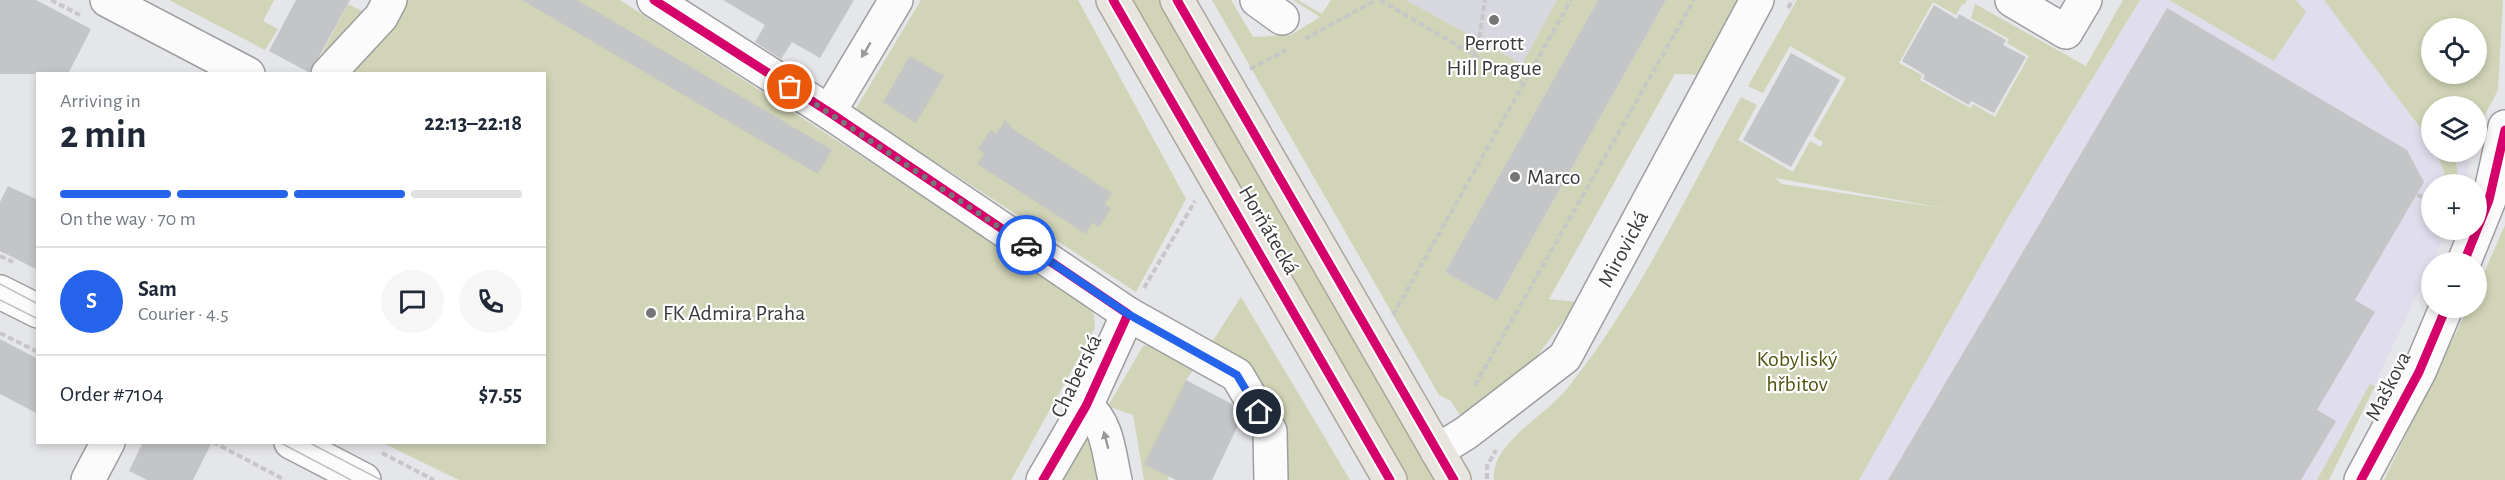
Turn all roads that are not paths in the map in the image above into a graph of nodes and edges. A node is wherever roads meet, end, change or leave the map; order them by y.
1 (107, 0) edge
2 (390, 0) edge
3 (654, 0) edge
4 (896, 0) edge
5 (1113, 0) edge
6 (1177, 0) edge
7 (1757, 0) edge
8 (2012, 0) edge
9 (2085, 0) edge
10 (244, 72) edge
11 (330, 72) edge
12 (829, 111) junction
13 (2505, 128) edge
14 (2468, 252) edge
15 (0, 292) edge
16 (36, 310) edge
17 (1128, 314) junction
18 (2442, 318) edge
19 (1086, 406) junction
20 (107, 444) edge
21 (295, 444) edge
22 (1437, 451) junction
23 (88, 480) edge
24 (364, 480) edge
25 (1043, 480) edge
26 (1115, 480) edge
27 (1271, 480) edge
28 (1390, 480) edge
29 (1454, 480) edge
30 (2361, 480) edge

1 - 10 street
2 - 11 street
3 - 12 street
4 -> 12 street
5 - 28 main road, Horňátecká
6 - 22 main road, Horňátecká
7 - 22 street, Mirovická
8 - 9 street
12 - 17 street
13 - 14 street
15 - 16 street
17 - 19 street, Chaberská
17 - 27 street
18 - 30 street, Maškova
19 - 25 street, Chaberská
26 -> 19 street
20 - 23 street
21 - 24 street
22 - 29 main road, Horňátecká

